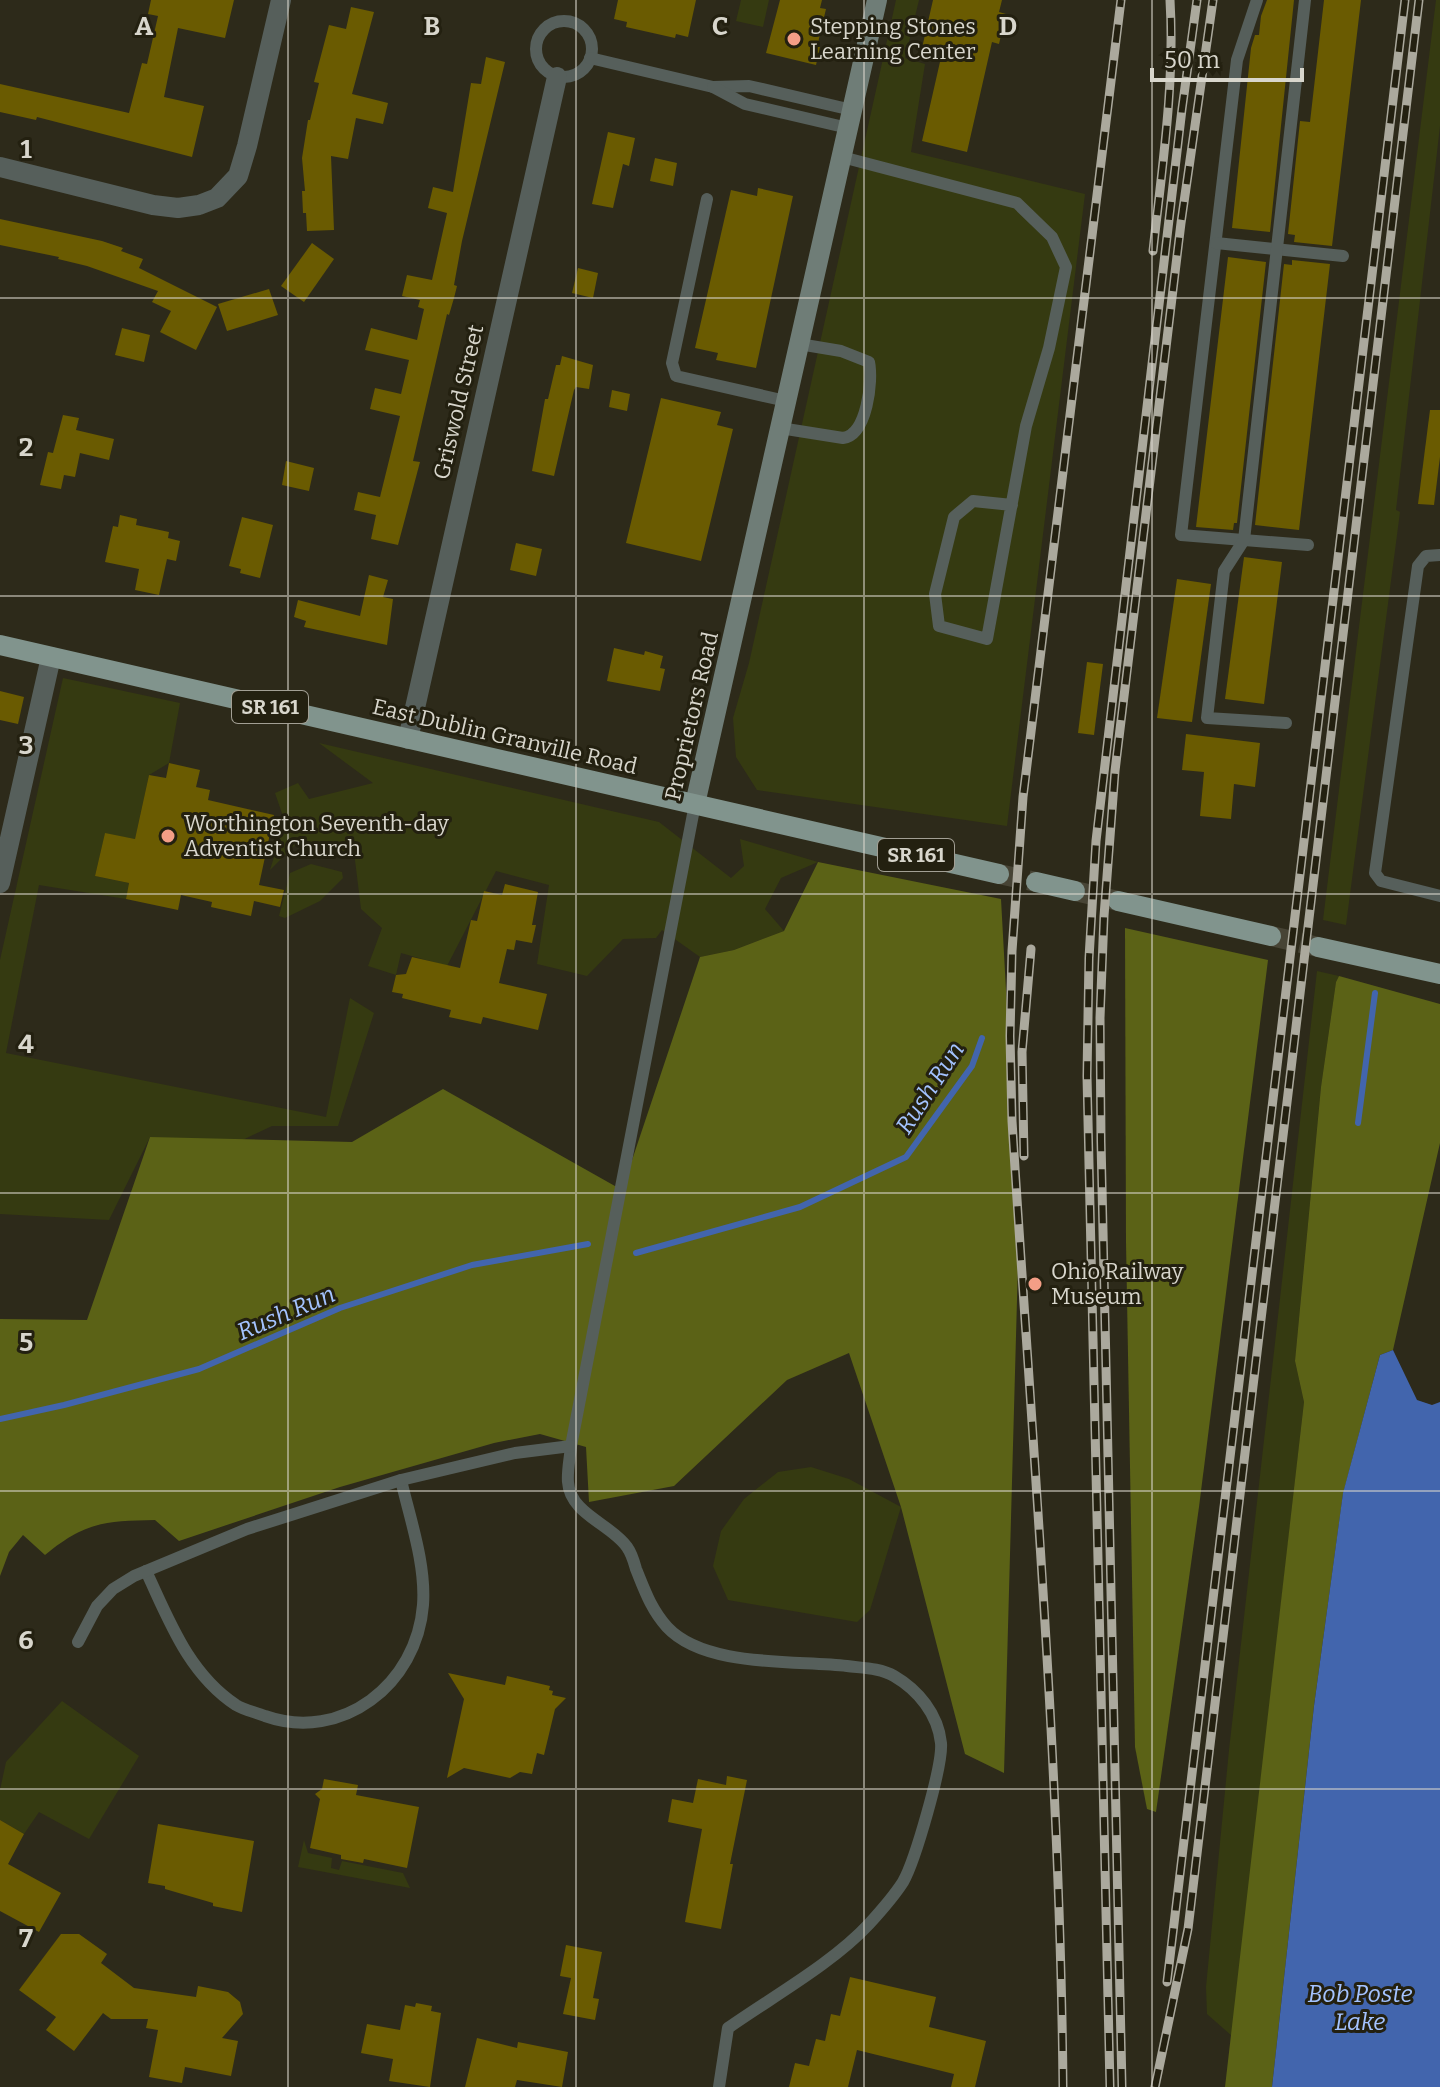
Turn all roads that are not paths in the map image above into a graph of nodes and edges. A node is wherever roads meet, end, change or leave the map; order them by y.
1 (281, 0) edge
2 (877, 0) edge
3 (1257, 0) edge
4 (1305, 0) edge
5 (590, 58) junction
6 (557, 77) junction
7 (713, 87) junction
8 (850, 119) junction
9 (842, 157) junction
10 (0, 167) edge
11 (707, 199) dead end
12 (1216, 243) junction
13 (1277, 249) junction
14 (1343, 256) dead end
15 (799, 344) junction
16 (786, 401) junction
17 (780, 428) junction
18 (1012, 505) junction
19 (1244, 540) junction
20 (1308, 545) dead end
21 (1440, 555) edge
22 (0, 645) edge
23 (51, 657) junction
24 (1286, 723) dead end
25 (408, 739) junction
26 (695, 804) junction
27 (999, 874) tunnel mouth
28 (1036, 882) tunnel mouth
29 (0, 883) edge
30 (1075, 891) tunnel mouth
31 (1440, 896) edge
32 (1118, 901) tunnel mouth
33 (1271, 936) tunnel mouth
34 (1318, 947) tunnel mouth
35 (1440, 974) edge
36 (571, 1446) junction
37 (401, 1480) junction
38 (146, 1571) junction
39 (78, 1642) dead end
40 (719, 2087) edge

1 - 10 street
2 - 8 street, Proprietors Road
3 - 12 lane
4 - 13 lane
5 - 6 lane
5 - 6 lane
5 - 7 lane
6 - 25 street, Griswold Street
7 - 8 lane
7 - 8 lane
8 - 9 street, Proprietors Road
9 - 15 street, Proprietors Road
9 - 18 lane
11 - 16 lane
12 - 13 lane
12 - 19 lane
13 - 14 lane
13 - 19 lane
15 - 16 street, Proprietors Road
15 - 17 lane
16 - 17 street, Proprietors Road
17 - 26 street, Proprietors Road
18 - 18 lane
19 - 20 lane
19 - 24 lane
21 - 31 lane
22 - 23 main road, East Dublin Granville Road / SR 161
23 - 25 main road, East Dublin Granville Road / SR 161
23 - 29 street
25 - 26 main road, East Dublin Granville Road / SR 161
26 - 27 main road, East Dublin Granville Road / SR 161
26 - 36 lane, Proprietors Road
28 - 30 main road
32 - 33 main road
34 - 35 main road
36 - 37 lane
36 - 40 lane, Proprietors Road
37 - 38 lane
37 - 38 lane
38 - 39 lane

